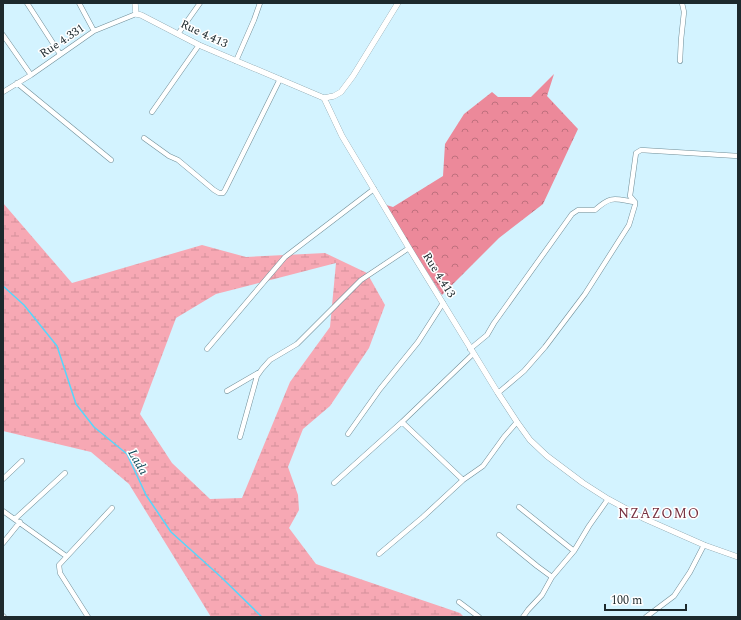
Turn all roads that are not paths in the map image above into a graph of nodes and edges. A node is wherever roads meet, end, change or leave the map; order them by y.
1 (27, 3) edge
2 (79, 3) edge
3 (135, 3) edge
4 (200, 3) edge
5 (260, 3) edge
6 (398, 3) edge
7 (682, 3) edge
8 (136, 14) junction
9 (94, 31) junction
10 (178, 34) junction
11 (3, 35) edge
12 (199, 45) junction
13 (60, 54) junction
14 (236, 61) junction
15 (680, 61) dead end
16 (31, 75) junction
17 (280, 79) junction
18 (17, 83) junction
19 (3, 92) edge
20 (324, 98) junction
21 (152, 112) dead end
22 (144, 138) dead end
23 (738, 156) edge
24 (112, 160) dead end
25 (374, 189) junction
26 (635, 202) junction
27 (409, 248) junction
28 (443, 303) junction
29 (207, 349) dead end
30 (472, 351) junction
31 (258, 373) junction
32 (227, 391) dead end
33 (498, 393) junction
34 (402, 422) junction
35 (517, 422) junction
36 (348, 434) dead end
37 (240, 437) dead end
38 (22, 461) dead end
39 (66, 473) dead end
40 (3, 479) edge
41 (463, 480) junction
42 (334, 483) dead end
43 (608, 499) junction
44 (519, 507) dead end
45 (112, 508) dead end
46 (3, 511) edge
47 (17, 521) junction
48 (499, 535) dead end
49 (3, 542) edge
50 (704, 545) junction
51 (574, 551) junction
52 (379, 554) dead end
53 (66, 556) junction
54 (738, 557) edge
55 (552, 577) junction
56 (460, 602) dead end
57 (88, 617) edge
58 (479, 617) edge
59 (523, 617) edge
60 (646, 617) edge

1 - 13 street
2 - 9 street
3 - 8 street
4 - 10 street
5 - 14 street
6 - 20 street
7 - 15 street
8 - 9 street, Rue 4.331
8 - 10 street, Rue 4.413
9 - 13 street, Rue 4.331
10 - 12 street, Rue 4.413
11 - 16 street
12 - 14 street, Rue 4.413
12 - 21 street
13 - 16 street, Rue 4.331
14 - 17 street, Rue 4.413
16 - 18 street, Rue 4.331
17 - 20 street, Rue 4.413
17 - 22 street
18 - 19 street, Rue 4.331
18 - 24 street
20 - 25 street, Rue 4.413
23 - 26 street
25 - 27 street, Rue 4.413
25 - 29 street
26 - 30 street
26 - 33 street
27 - 28 street, Rue 4.413
27 - 31 street
28 - 30 street, Rue 4.413
28 - 36 street
30 - 33 street, Rue 4.413
30 - 34 street
31 - 32 street
31 - 37 street
33 - 35 street, Rue 4.413
34 - 41 street
34 - 42 street
35 - 41 street
35 - 43 street, Rue 4.413
38 - 40 street
39 - 47 street
41 - 52 street
43 - 50 street, Rue 4.413
43 - 51 street
44 - 51 street
45 - 53 street
46 - 47 street
47 - 49 street
47 - 53 street
48 - 55 street
50 - 54 street, Rue 4.413
50 - 60 street
51 - 55 street
53 - 57 street
55 - 59 street
56 - 58 street

